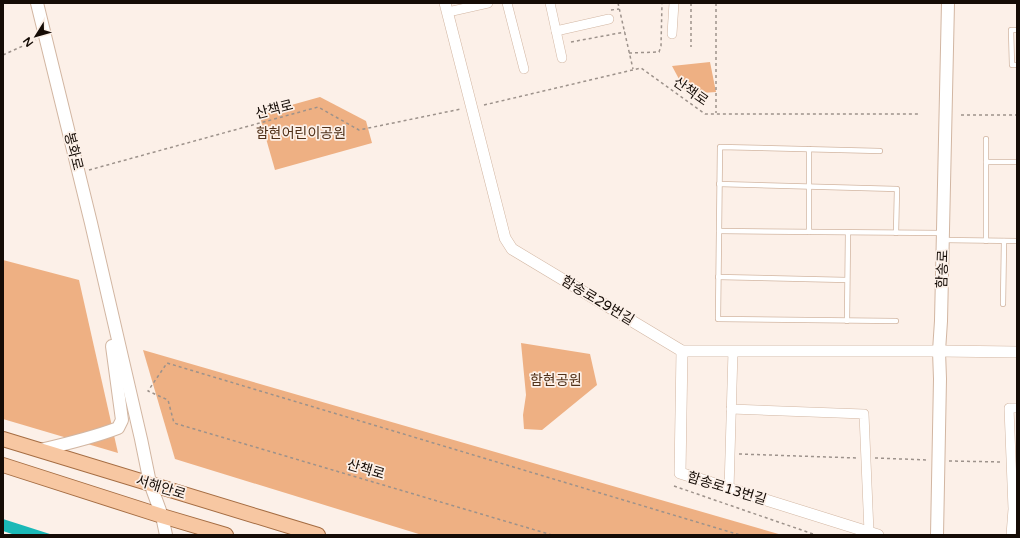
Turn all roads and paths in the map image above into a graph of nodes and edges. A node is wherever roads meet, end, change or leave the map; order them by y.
1 (37, 3) edge
2 (488, 3) edge
3 (507, 3) edge
4 (550, 3) edge
5 (618, 3) edge
6 (662, 3) edge
7 (674, 3) edge
8 (691, 3) edge
9 (716, 3) edge
10 (948, 3) edge
11 (447, 8) edge
12 (609, 19) dead end
13 (1017, 30) edge
14 (556, 31) junction
15 (625, 32) junction
16 (672, 34) dead end
17 (45, 35) junction
18 (571, 42) dead end
19 (691, 47) dead end
20 (630, 53) junction
21 (3, 55) edge
22 (562, 58) dead end
23 (1017, 65) edge
24 (524, 69) dead end
25 (633, 70) junction
26 (484, 105) dead end
27 (461, 109) dead end
28 (716, 114) junction
29 (919, 114) dead end
30 (961, 114) dead end
31 (1017, 115) edge
32 (986, 139) dead end
33 (810, 149) junction
34 (880, 151) dead end
35 (986, 162) junction
36 (1017, 162) edge
37 (89, 170) dead end
38 (720, 184) junction
39 (809, 186) junction
40 (719, 231) junction
41 (809, 232) junction
42 (848, 233) junction
43 (896, 233) junction
44 (943, 237) junction
45 (986, 241) junction
46 (1004, 241) junction
47 (1017, 241) edge
48 (718, 277) junction
49 (847, 280) junction
50 (109, 299) junction
51 (1003, 304) dead end
52 (847, 321) junction
53 (896, 321) dead end
54 (733, 350) junction
55 (682, 351) junction
56 (938, 351) junction
57 (1017, 352) edge
58 (1017, 408) edge
59 (731, 409) junction
60 (3, 439) edge
61 (40, 450) junction
62 (730, 454) junction
63 (866, 458) junction
64 (938, 460) junction
65 (1011, 462) junction
66 (3, 465) edge
67 (150, 483) junction
68 (674, 486) dead end
69 (729, 489) junction
70 (1015, 509) edge
71 (162, 516) junction
72 (206, 533) edge
73 (873, 534) edge
74 (166, 535) edge
75 (226, 535) edge
76 (318, 535) edge
77 (552, 535) edge
78 (740, 535) edge
79 (816, 535) edge
80 (936, 535) edge
81 (1011, 535) edge

1 - 17 main road, 봉화로
2 - 11 street
3 - 24 street
4 - 14 street
5 - 15 path
6 - 20 path
7 - 16 street
8 - 19 path
9 - 28 path
10 - 44 main road, 함송로
11 - 55 street, 함송로29번길
12 - 14 street
13 - 23 lane
14 - 22 street
15 - 18 path
15 - 20 path
17 - 21 path
17 - 50 main road, 봉화로
20 - 25 path
25 - 26 path, 산책로
25 - 28 path, 산책로
27 - 37 path, 산책로
28 - 29 path, 산책로
30 - 31 path
32 - 35 lane
33 - 34 lane
33 - 38 lane
33 - 39 lane
35 - 36 lane
35 - 45 lane
38 - 39 lane
38 - 40 lane
39 - 41 lane
39 - 43 lane
40 - 41 lane
40 - 48 lane
41 - 42 lane
42 - 43 lane
42 - 49 lane
43 - 44 lane
44 - 45 lane
44 - 56 main road, 함송로
45 - 46 lane
46 - 47 lane
46 - 51 lane
48 - 49 lane
48 - 52 lane
49 - 52 lane
50 - 61 main road, 봉화로
50 - 67 main road, 봉화로
52 - 53 lane
54 - 55 street
54 - 56 street
54 - 59 street
55 - 69 street, 함송로13번길
56 - 57 street
56 - 64 main road, 함송로
58 - 65 street
59 - 62 street
59 - 63 street, 함송로13번길
60 - 61 main road, 서해안로
61 - 67 main road, 서해안로
62 - 63 path
62 - 69 street
63 - 64 path
63 - 73 street, 함송로13번길
64 - 65 path
64 - 80 main road, 함송로
65 - 70 street
66 - 71 main road, 서해안로
67 - 71 main road, 봉화로
67 - 76 main road, 서해안로
68 - 79 path
69 - 73 street, 함송로13번길
70 - 81 street
71 - 72 main road, 서해안로
71 - 74 main road, 봉화로
72 - 75 main road, 서해안로
77 - 78 path, 산책로

